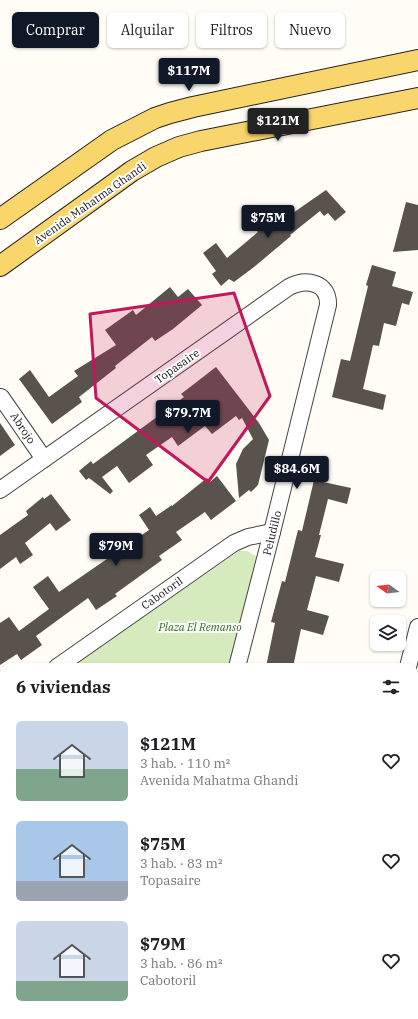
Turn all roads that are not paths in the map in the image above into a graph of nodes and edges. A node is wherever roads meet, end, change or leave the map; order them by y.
1 (418, 60) edge
2 (418, 98) edge
3 (0, 219) edge
4 (0, 266) edge
5 (328, 305) joint
6 (1, 397) dead end
7 (44, 459) junction
8 (0, 490) edge
9 (272, 532) junction
10 (418, 627) edge
11 (63, 663) edge
12 (238, 663) edge
13 (409, 663) edge

1 - 3 main road
2 - 4 main road, Avenida Mahatma Ghandi
5 - 7 street, Topasaire
5 - 9 street, Peludillo
6 - 7 street, Abrojo
7 - 8 street, Topasaire
9 - 11 street, Cabotoril
9 - 12 street, Peludillo
10 - 13 street

